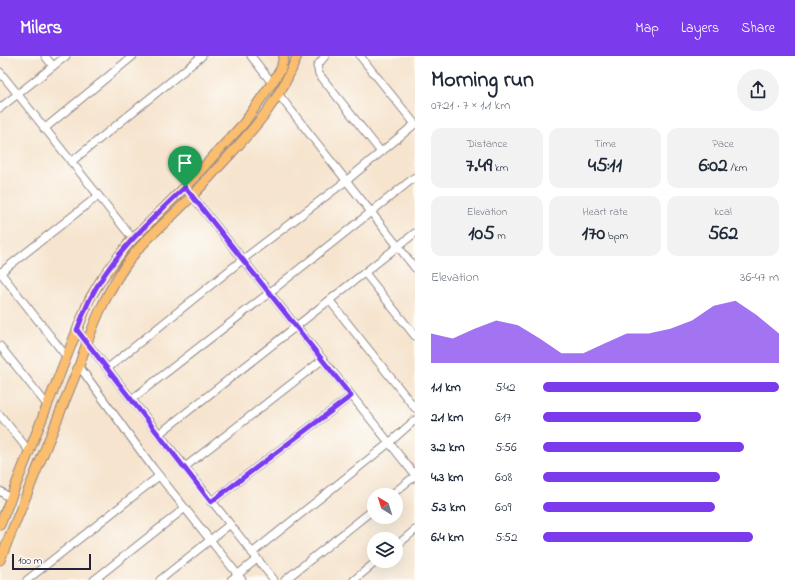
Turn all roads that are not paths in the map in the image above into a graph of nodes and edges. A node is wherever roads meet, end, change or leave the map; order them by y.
1 (45, 56) edge
2 (66, 56) edge
3 (133, 56) edge
4 (202, 56) edge
5 (251, 56) edge
6 (284, 56) edge
7 (297, 56) edge
8 (325, 56) edge
9 (360, 56) edge
10 (53, 66) junction
11 (0, 72) edge
12 (272, 83) junction
13 (18, 94) junction
14 (279, 95) junction
15 (0, 108) edge
16 (415, 124) edge
17 (44, 129) junction
18 (381, 152) junction
19 (71, 162) junction
20 (415, 177) edge
21 (346, 181) junction
22 (185, 187) junction
23 (98, 196) junction
24 (192, 197) junction
25 (371, 212) junction
26 (415, 233) edge
27 (133, 239) junction
28 (398, 246) junction
29 (242, 260) junction
30 (415, 268) edge
31 (0, 272) edge
32 (365, 273) junction
33 (269, 293) junction
34 (330, 300) junction
35 (296, 327) junction
36 (77, 330) junction
37 (415, 336) edge
38 (87, 341) junction
39 (0, 346) edge
40 (66, 356) junction
41 (322, 360) junction
42 (79, 366) junction
43 (108, 368) junction
44 (351, 396) junction
45 (132, 399) junction
46 (48, 406) junction
47 (415, 408) edge
48 (0, 415) edge
49 (415, 420) edge
50 (159, 434) junction
51 (389, 443) junction
52 (30, 452) junction
53 (185, 468) junction
54 (159, 476) junction
55 (415, 476) edge
56 (400, 488) edge
57 (0, 491) edge
58 (11, 500) junction
59 (211, 502) junction
60 (185, 508) junction
61 (367, 515) edge
62 (0, 525) edge
63 (229, 525) junction
64 (415, 530) edge
65 (210, 540) junction
66 (403, 540) edge
67 (2, 546) edge
68 (252, 553) junction
69 (257, 559) junction
70 (0, 560) edge
71 (369, 568) edge
72 (240, 577) edge
73 (27, 580) edge
74 (94, 580) edge
75 (160, 580) edge
76 (231, 580) edge
77 (274, 580) edge
78 (285, 580) edge
79 (354, 580) edge

1 - 10 street
2 - 10 street
3 - 17 street
4 - 19 street
5 - 12 street
6 - 12 main road
7 - 14 main road
8 - 18 street
9 - 16 street
10 - 13 street
11 - 13 street
12 - 22 main road
13 - 15 street
13 - 17 street
14 - 21 street
14 - 24 main road
16 - 18 street
17 - 19 street
18 - 21 street
19 - 23 street
20 - 25 street
21 - 25 street
21 - 29 street
22 - 24 street
22 - 27 main road
23 - 27 street
23 - 31 street
24 - 29 street
24 - 38 main road
25 - 28 street
25 - 33 street
26 - 28 street
27 - 36 main road
28 - 30 street
28 - 32 street
29 - 33 street
29 - 43 street
31 - 40 street
32 - 34 street
32 - 37 street
33 - 35 street
33 - 45 street
34 - 35 street
34 - 47 street
35 - 41 street
35 - 50 street
36 - 38 street
36 - 40 main road
38 - 42 main road
38 - 43 street
39 - 46 street
40 - 46 main road
41 - 44 street
41 - 53 street
42 - 54 street
42 - 67 main road
43 - 45 street
44 - 51 street
44 - 59 street
45 - 50 street
46 - 52 main road
48 - 52 street
49 - 51 street
50 - 53 street
51 - 55 street
51 - 68 street
52 - 58 main road
53 - 59 street
54 - 60 street
54 - 73 street
55 - 56 street
57 - 58 street
58 - 62 main road
59 - 63 street
60 - 65 street
60 - 74 street
61 - 78 street
63 - 65 street
63 - 68 street
64 - 66 street
65 - 72 street
65 - 75 street
67 - 70 main road
68 - 69 street
69 - 72 street
69 - 77 street
71 - 79 street
72 - 76 street

